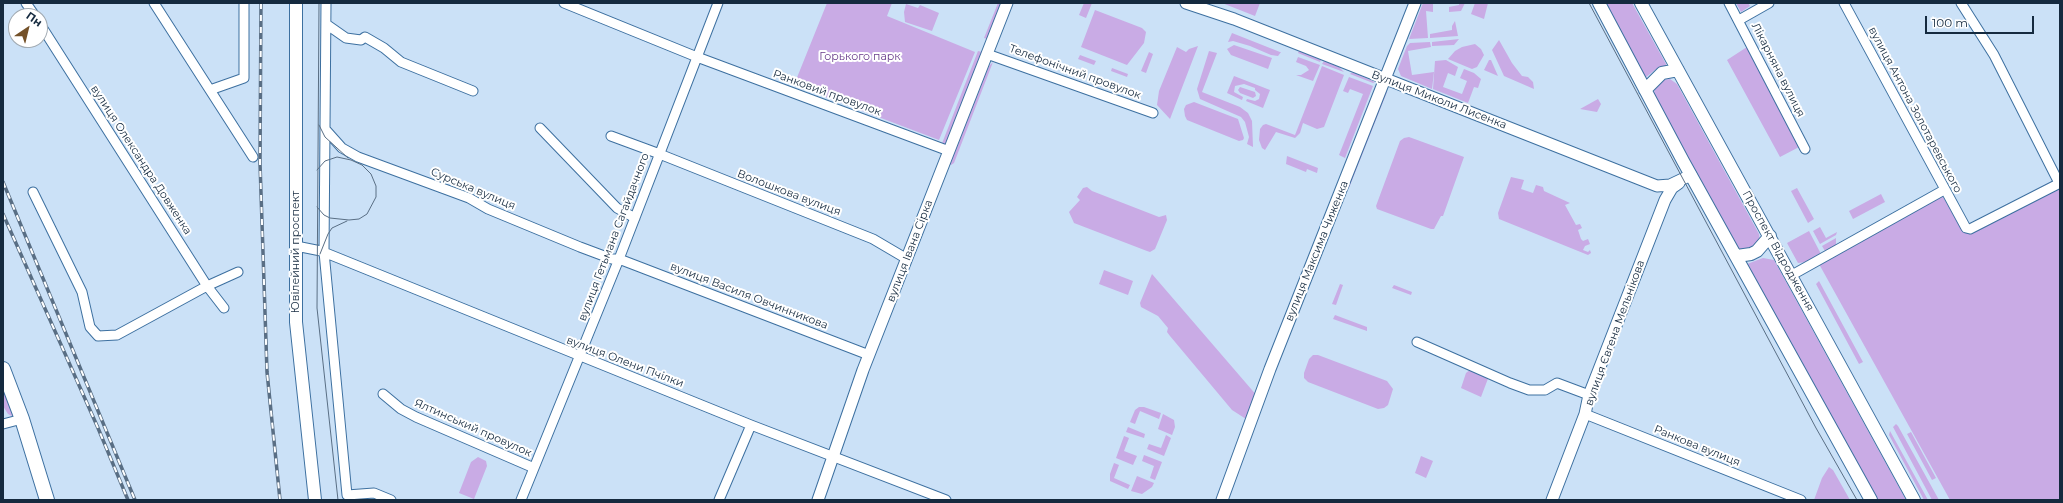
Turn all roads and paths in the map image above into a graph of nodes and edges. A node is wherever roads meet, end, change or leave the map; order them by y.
1 (154, 3) edge
2 (244, 3) edge
3 (296, 3) edge
4 (326, 3) edge
5 (564, 3) edge
6 (718, 3) edge
7 (1008, 3) edge
8 (1186, 3) edge
9 (1415, 3) edge
10 (1599, 3) edge
11 (1641, 3) edge
12 (1729, 3) edge
13 (1769, 3) edge
14 (1844, 3) edge
15 (1961, 3) edge
16 (1738, 20) junction
17 (326, 24) junction
18 (48, 37) edge
19 (988, 54) junction
20 (697, 57) junction
21 (1678, 70) junction
22 (1386, 79) junction
23 (210, 90) junction
24 (1645, 90) junction
25 (473, 91) dead end
26 (1153, 113) dead end
27 (540, 128) dead end
28 (325, 130) junction
29 (611, 136) dead end
30 (1805, 149) dead end
31 (949, 151) junction
32 (659, 155) junction
33 (253, 157) dead end
34 (1691, 175) junction
35 (2060, 183) edge
36 (1657, 186) junction
37 (1944, 190) junction
38 (33, 192) dead end
39 (1665, 200) junction
40 (635, 218) junction
41 (1770, 236) junction
42 (296, 246) junction
43 (324, 252) junction
44 (1737, 256) junction
45 (619, 259) junction
46 (907, 259) junction
47 (238, 272) dead end
48 (1792, 275) junction
49 (207, 286) junction
50 (224, 308) dead end
51 (1417, 342) dead end
52 (869, 355) junction
53 (580, 357) junction
54 (3, 369) edge
55 (383, 394) dead end
56 (1590, 395) junction
57 (1585, 414) junction
58 (22, 419) junction
59 (3, 424) edge
60 (751, 425) junction
61 (833, 457) junction
62 (534, 468) junction
63 (47, 500) edge
64 (315, 500) edge
65 (391, 500) edge
66 (521, 500) edge
67 (719, 500) edge
68 (818, 500) edge
69 (946, 500) edge
70 (1222, 500) edge
71 (1552, 500) edge
72 (1801, 500) edge
73 (1871, 500) edge
74 (1914, 500) edge

1 - 23 street
2 - 23 street
3 - 42 main road, Ювілейний проспект
4 - 17 street
5 - 20 street, Ранковий провулок
6 - 20 street, вулиця Гетьмана Сагайдачного
7 - 19 street, вулиця Івана Сірка
8 - 22 street, Вулиця Миколи Лисенка
9 - 22 street, вулиця Максима Чиженка
10 - 24 main road
11 - 21 main road, Проспект Відродження
12 - 16 street, Лікарняна вулиця
13 - 16 street
14 - 37 street, вулиця Антона Золотаревського
15 - 35 street
16 - 30 street, Лікарняна вулиця
17 - 25 street
17 - 28 street
18 - 49 street, вулиця Олександра Довженка
19 - 26 street, Телефонічний провулок
19 - 31 street, вулиця Івана Сірка
20 - 31 street, Ранковий провулок
20 - 32 street, вулиця Гетьмана Сагайдачного
21 - 24 main road
21 - 41 main road, Проспект Відродження
22 - 36 street, Вулиця Миколи Лисенка
22 - 70 street, вулиця Максима Чиженка
23 - 33 street
24 - 34 main road
27 - 40 street
28 - 43 street
28 - 45 street, Сурська вулиця
29 - 32 street, Волошкова вулиця
31 - 46 street, вулиця Івана Сірка
32 - 40 street, вулиця Гетьмана Сагайдачного
32 - 46 street, Волошкова вулиця
34 - 36 street
34 - 39 street, вулиця Євгена Мельнікова
34 - 44 main road
35 - 37 street, вулиця Антона Золотаревського
36 - 39 street
37 - 48 street
38 - 49 street
39 - 56 street, вулиця Євгена Мельнікова
40 - 45 street, вулиця Гетьмана Сагайдачного
41 - 44 main road
41 - 48 main road, Проспект Відродження
42 - 43 street, вулиця Олени Пчілки
42 - 64 main road, Ювілейний проспект
43 - 53 street, вулиця Олени Пчілки
43 - 65 street
44 - 73 main road
45 - 52 street, вулиця Василя Овчинникова
45 - 53 street, вулиця Гетьмана Сагайдачного
46 - 52 street, вулиця Івана Сірка
47 - 49 street
48 - 74 main road, Проспект Відродження
49 - 50 street, вулиця Олександра Довженка
51 - 56 street
52 - 61 street, вулиця Івана Сірка
53 - 60 street, вулиця Олени Пчілки
53 - 62 street, вулиця Гетьмана Сагайдачного
54 - 58 main road
55 - 62 street, Ялтинський провулок
56 - 57 street, вулиця Євгена Мельнікова
57 - 71 street, вулиця Євгена Мельнікова
57 - 72 street, Ранкова вулиця
58 - 59 street
58 - 63 main road
60 - 61 street, вулиця Олени Пчілки
60 - 67 street
61 - 68 street, вулиця Івана Сірка
61 - 69 street, вулиця Олени Пчілки
62 - 66 street, вулиця Гетьмана Сагайдачного

